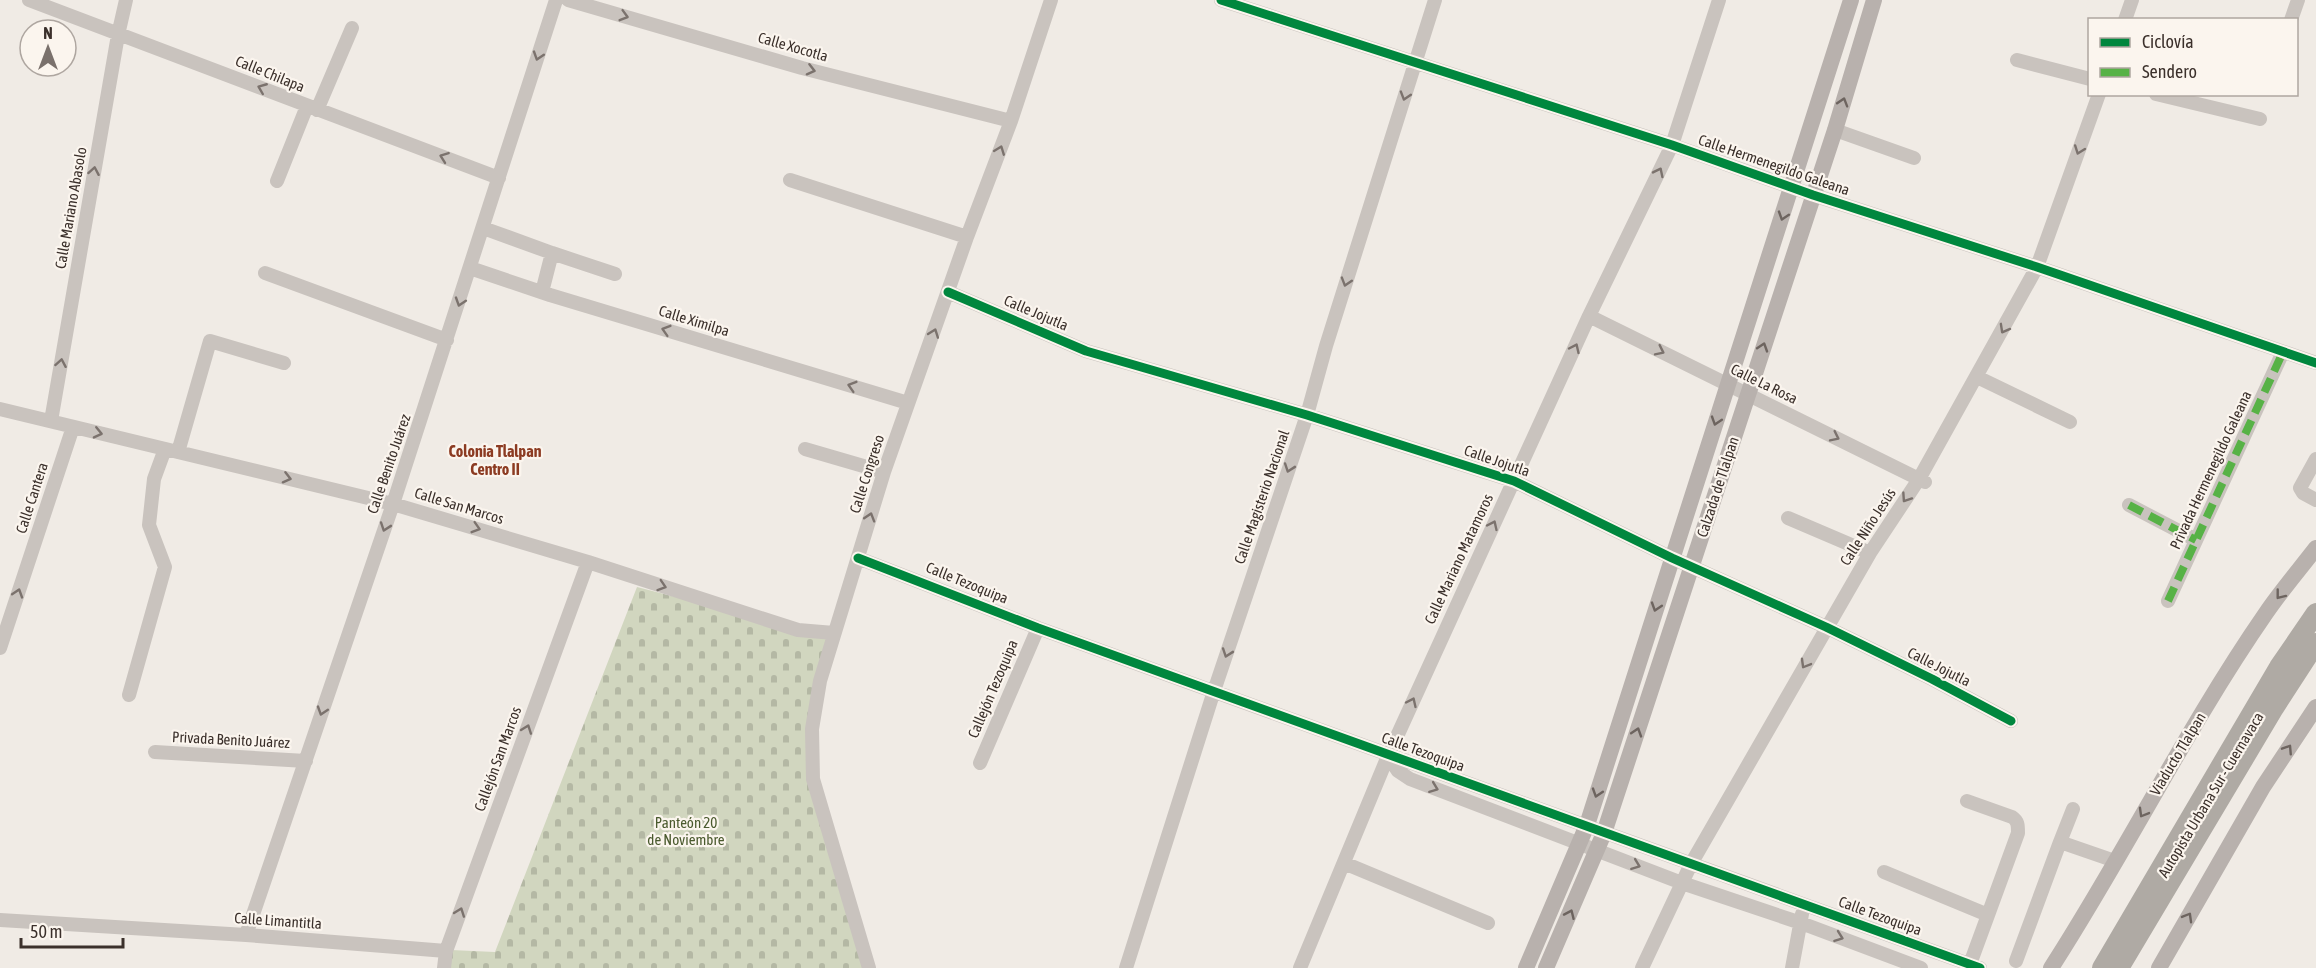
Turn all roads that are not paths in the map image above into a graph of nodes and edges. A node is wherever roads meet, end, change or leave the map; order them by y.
1 (29, 0) edge
2 (126, 0) edge
3 (556, 0) edge
4 (568, 0) edge
5 (1051, 0) edge
6 (1221, 0) edge
7 (1435, 0) edge
8 (1719, 0) edge
9 (1851, 0) edge
10 (1874, 0) edge
11 (2132, 0) edge
12 (2298, 0) edge
13 (2126, 18) edge
14 (2292, 18) edge
15 (352, 28) dead end
16 (118, 35) junction
17 (2017, 60) dead end
18 (1415, 64) junction
19 (2088, 78) edge
20 (2097, 96) edge
21 (2164, 96) edge
22 (312, 108) junction
23 (2260, 119) dead end
24 (1011, 121) junction
25 (1835, 130) junction
26 (1672, 145) junction
27 (1914, 158) dead end
28 (499, 178) junction
29 (790, 180) dead end
30 (277, 181) dead end
31 (1792, 188) junction
32 (1813, 195) junction
33 (483, 228) junction
34 (967, 237) junction
35 (552, 253) junction
36 (2037, 267) junction
37 (470, 268) junction
38 (265, 273) dead end
39 (615, 274) dead end
40 (542, 292) junction
41 (948, 292) junction
42 (1589, 316) junction
43 (447, 340) junction
44 (2283, 352) junction
45 (284, 363) dead end
46 (2316, 363) edge
47 (1977, 377) junction
48 (1727, 385) junction
49 (1748, 394) junction
50 (909, 403) junction
51 (0, 409) edge
52 (1307, 415) junction
53 (51, 421) junction
54 (2070, 422) dead end
55 (73, 427) junction
56 (805, 449) dead end
57 (172, 450) junction
58 (2316, 459) edge
59 (884, 472) junction
60 (1922, 480) junction
61 (1514, 481) junction
62 (2316, 500) edge
63 (393, 504) junction
64 (2128, 505) dead end
65 (1788, 518) dead end
66 (2196, 540) junction
67 (2316, 548) edge
68 (1870, 553) junction
69 (858, 558) junction
70 (1672, 558) junction
71 (588, 562) junction
72 (1692, 566) junction
73 (2168, 601) dead end
74 (2316, 613) edge
75 (2316, 623) edge
76 (1826, 627) junction
77 (1038, 628) junction
78 (834, 633) junction
79 (2316, 643) edge
80 (0, 648) edge
81 (2316, 654) edge
82 (1214, 691) junction
83 (129, 695) dead end
84 (2313, 718) edge
85 (2011, 721) dead end
86 (155, 752) dead end
87 (1388, 756) junction
88 (306, 761) junction
89 (980, 763) dead end
90 (1966, 801) dead end
91 (2073, 809) dead end
92 (1587, 825) junction
93 (1604, 833) junction
94 (2060, 842) junction
95 (1580, 843) junction
96 (1598, 851) junction
97 (2115, 861) junction
98 (1344, 863) junction
99 (1691, 864) junction
100 (1884, 872) dead end
101 (1682, 883) junction
102 (1802, 904) junction
103 (1988, 915) junction
104 (0, 920) edge
105 (1488, 923) dead end
106 (1802, 923) junction
107 (246, 935) junction
108 (446, 951) junction
109 (2016, 961) dead end
110 (1975, 966) edge
111 (444, 968) edge
112 (869, 968) edge
113 (1126, 968) edge
114 (1300, 968) edge
115 (1526, 968) edge
116 (1546, 968) edge
117 (1642, 968) edge
118 (1792, 968) edge
119 (1921, 968) edge
120 (2051, 968) edge
121 (2102, 968) edge
122 (2109, 968) edge
123 (2118, 968) edge
124 (2128, 968) edge
125 (2159, 968) edge

1 - 16 street, Calle Chilapa
2 - 16 street, Calle Mariano Abasolo
3 -> 28 street, Calle Benito Juárez
4 -> 24 street, Calle Xocotla
5 - 24 street, Calle Congreso
6 - 18 street, Calle Hermenegildo Galeana
7 - 18 street, Calle Magisterio Nacional
8 - 26 street, Calle Mariano Matamoros
9 - 31 main road, Calzada de Tlalpan
25 -> 10 main road, Calzada de Tlalpan
11 - 13 street
12 - 14 street
15 - 22 street
22 -> 16 street, Calle Chilapa
53 -> 16 street, Calle Mariano Abasolo
17 - 19 street
18 - 26 street, Calle Hermenegildo Galeana
18 -> 52 street, Calle Magisterio Nacional
20 -> 36 street, Calle Niño Jesús
21 - 23 street
28 -> 22 street, Calle Chilapa
22 - 30 street
34 -> 24 street, Calle Congreso
25 - 27 street
25 - 32 main road, Calzada de Tlalpan
26 - 31 street, Calle Hermenegildo Galeana
42 -> 26 street, Calle Mariano Matamoros
28 - 33 street, Calle Benito Juárez
29 - 34 street
31 - 32 street, Calle Hermenegildo Galeana
31 -> 48 main road, Calzada de Tlalpan
32 - 36 street, Calle Hermenegildo Galeana
49 -> 32 main road, Calzada de Tlalpan
33 - 35 street
33 - 37 street, Calle Benito Juárez
34 - 41 street, Calle Congreso
35 - 39 street
35 - 40 street
36 - 44 street, Calle Hermenegildo Galeana
36 -> 47 street, Calle Niño Jesús
37 - 40 street, Calle Ximilpa
37 -> 43 street, Calle Benito Juárez
38 - 43 street
50 -> 40 street, Calle Ximilpa
50 -> 41 street, Calle Congreso
41 - 52 street, Calle Jojutla
42 -> 48 street, Calle La Rosa
61 -> 42 street, Calle Mariano Matamoros
43 - 63 street, Calle Benito Juárez
44 - 46 street, Calle Hermenegildo Galeana
44 - 66 street, Privada Hermenegildo Galeana
45 - 57 street
47 - 54 street
47 - 60 street, Calle Niño Jesús
48 - 49 street, Calle La Rosa
48 -> 70 main road, Calzada de Tlalpan
49 -> 60 street, Calle La Rosa
49 - 72 main road, Calzada de Tlalpan
50 - 59 street, Calle Congreso
51 - 53 street, Calle San Marcos
52 - 61 street, Calle Jojutla
52 -> 82 street, Calle Magisterio Nacional
53 - 55 street, Calle San Marcos
55 -> 57 street, Calle San Marcos
80 -> 55 street, Calle Cantera
56 - 59 street
57 -> 63 street, Calle San Marcos
57 - 83 street
58 - 62 street
69 -> 59 street, Calle Congreso
60 -> 68 street, Calle Niño Jesús
61 - 70 street, Calle Jojutla
87 -> 61 street, Calle Mariano Matamoros
63 -> 71 street, Calle San Marcos
63 -> 88 street, Calle Benito Juárez
64 - 66 street
65 - 68 street
66 - 73 street, Privada Hermenegildo Galeana
67 -> 97 main road, Viaducto Tlalpan
68 - 76 street, Calle Niño Jesús
69 - 77 street, Calle Tezoquipa
69 - 78 street, Calle Congreso
70 - 72 street, Calle Jojutla
70 -> 92 main road, Calzada de Tlalpan
71 -> 78 street, Calle San Marcos
108 -> 71 street, Callejón San Marcos
72 - 76 street, Calle Jojutla
93 -> 72 main road, Calzada de Tlalpan
74 - 121 highway
75 - 122 highway, Autopista Urbana Sur - Cuernavaca
76 - 85 street, Calle Jojutla
76 -> 99 street, Calle Niño Jesús
77 - 82 street, Calle Tezoquipa
77 - 89 street, Callejón Tezoquipa
78 - 112 street, Calle Congreso
79 - 123 highway, Autopista Urbana Sur - Cuernavaca
81 - 124 highway
82 - 87 street, Calle Tezoquipa
82 - 113 street, Calle Magisterio Nacional
125 -> 84 main road
86 - 88 street, Privada Benito Juárez
87 - 92 street, Calle Tezoquipa
87 -> 95 street, Calle Tezoquipa
87 - 98 street, Calle Mariano Matamoros
88 - 107 street, Calle Benito Juárez
90 - 103 street
91 - 94 street
92 - 93 street, Calle Tezoquipa
92 - 95 main road, Calzada de Tlalpan
93 - 96 main road, Calzada de Tlalpan
93 - 99 street, Calle Tezoquipa
94 - 97 street
94 - 109 street
95 - 96 street, Calle Tezoquipa
95 - 115 main road, Calzada de Tlalpan
96 -> 101 street, Calle Tezoquipa
116 -> 96 main road, Calzada de Tlalpan
97 - 120 main road, Viaducto Tlalpan
98 - 105 street
98 - 114 street, Calle Mariano Matamoros
99 - 101 street, Calle Niño Jesús
99 - 102 street, Calle Tezoquipa
100 - 103 street
101 - 106 street, Calle Tezoquipa
101 - 117 street, Calle Niño Jesús
102 - 106 street
102 - 110 street, Calle Tezoquipa
103 - 110 street
104 - 107 street, Calle Limantitla
106 - 118 street
106 -> 119 street, Calle Tezoquipa
107 - 108 street, Calle Limantitla
108 - 111 street, Callejón San Marcos

